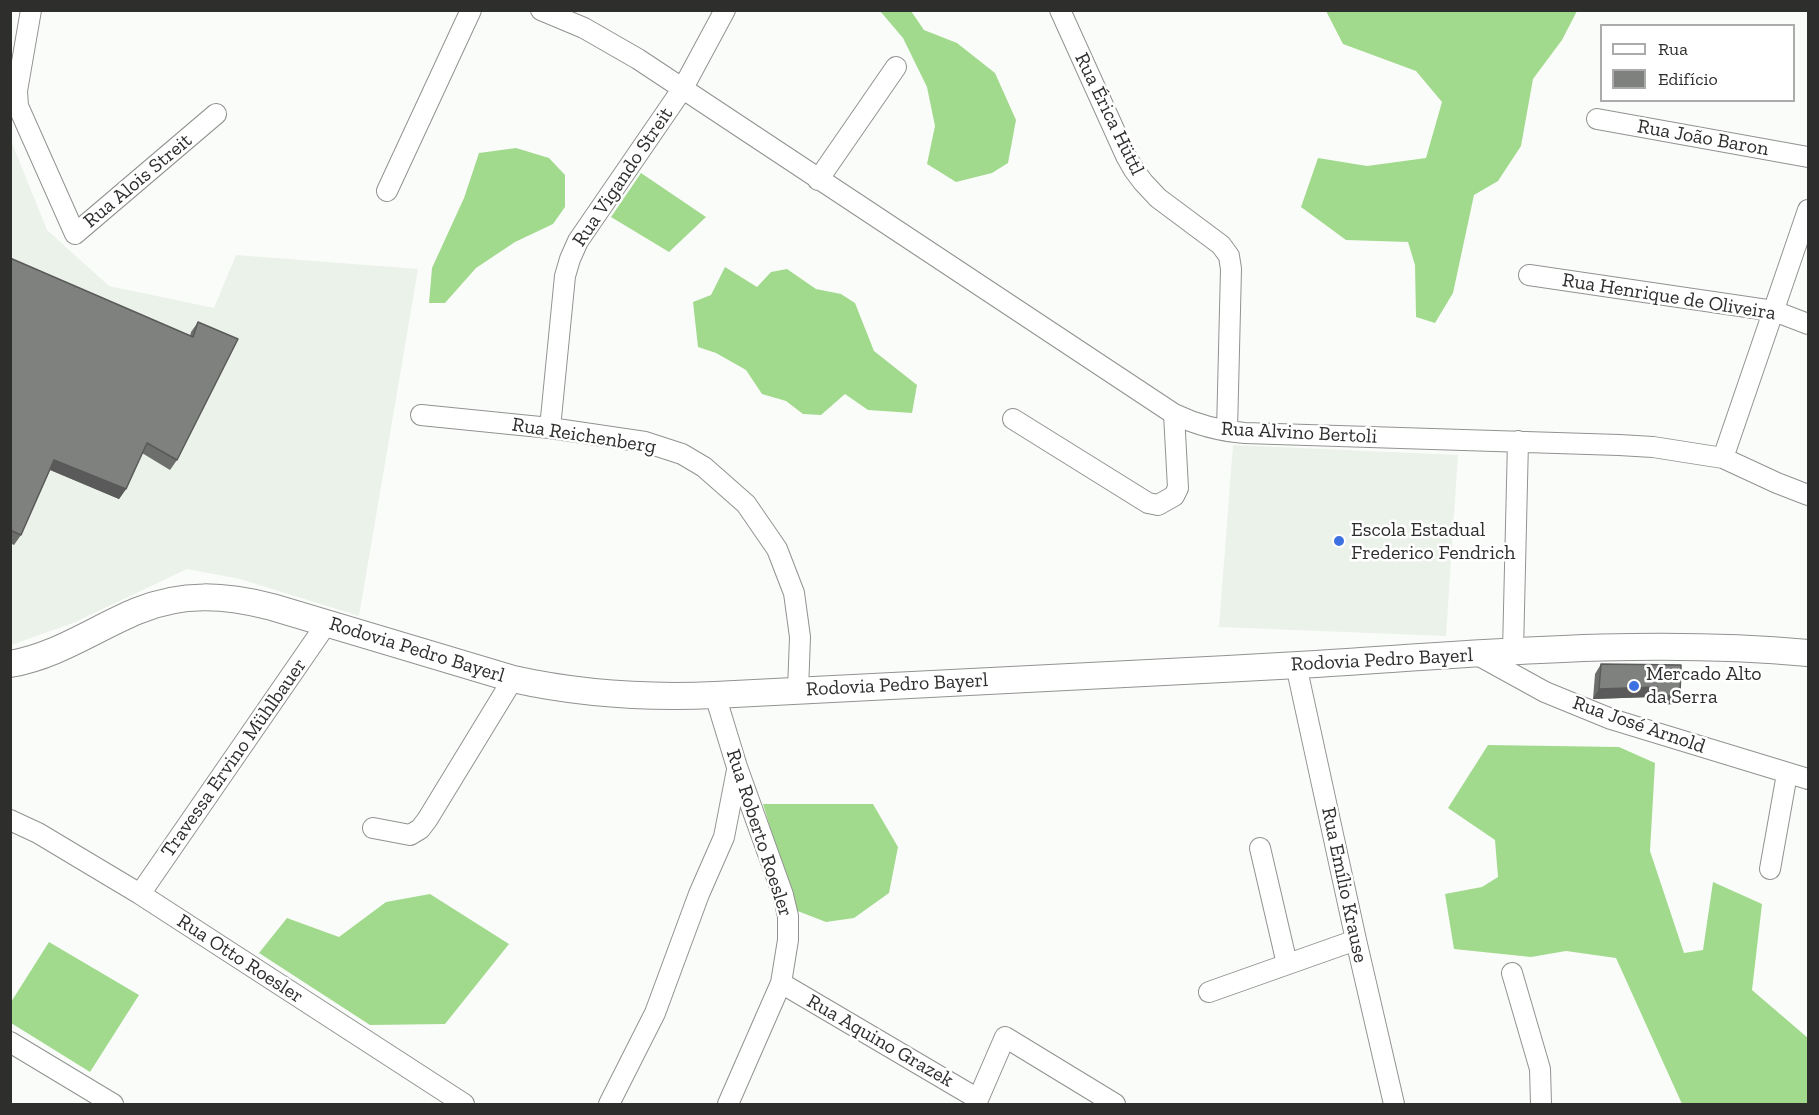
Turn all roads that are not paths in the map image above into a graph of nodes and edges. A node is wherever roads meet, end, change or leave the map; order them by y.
1 (31, 10) edge
2 (471, 10) edge
3 (541, 10) edge
4 (725, 10) edge
5 (1060, 10) edge
6 (896, 68) dead end
7 (683, 88) junction
8 (216, 114) dead end
9 (1597, 119) dead end
10 (1809, 157) edge
11 (818, 180) junction
12 (387, 191) dead end
13 (1809, 210) edge
14 (1529, 275) dead end
15 (1774, 311) junction
16 (1809, 324) edge
17 (1174, 414) junction
18 (421, 415) dead end
19 (1013, 419) dead end
20 (550, 428) junction
21 (1227, 431) junction
22 (1518, 441) junction
23 (1724, 458) junction
24 (1809, 495) edge
25 (327, 623) junction
26 (1513, 651) junction
27 (1809, 653) edge
28 (1476, 654) junction
29 (10, 664) edge
30 (1296, 665) junction
31 (513, 679) junction
32 (798, 690) junction
33 (716, 695) junction
34 (737, 767) junction
35 (1787, 774) junction
36 (1809, 779) edge
37 (10, 820) edge
38 (373, 828) dead end
39 (1260, 848) dead end
40 (1770, 869) dead end
41 (140, 894) junction
42 (1356, 940) junction
43 (1287, 964) junction
44 (1512, 973) dead end
45 (781, 983) junction
46 (1209, 992) dead end
47 (10, 1042) edge
48 (977, 1102) edge
49 (113, 1104) edge
50 (464, 1104) edge
51 (609, 1104) edge
52 (728, 1104) edge
53 (1116, 1104) edge
54 (1394, 1104) edge
55 (1540, 1104) edge

1 - 8 street, Rua Alois Streit
2 - 12 street
3 - 7 street, Rua Alvino Bertoli
4 - 7 street, Rua Vigando Streit
5 - 21 street, Rua Érica Hüttl
6 - 11 street
7 - 11 street, Rua Alvino Bertoli
7 - 20 street, Rua Vigando Streit
9 - 10 street, Rua João Baron
11 - 17 street, Rua Alvino Bertoli
13 - 15 street
14 - 15 street, Rua Henrique de Oliveira
15 - 16 street, Rua Henrique de Oliveira
15 - 23 street
17 - 19 street
17 - 21 street, Rua Alvino Bertoli
18 - 20 street, Rua Reichenberg
20 - 32 street, Rua Reichenberg
21 - 22 street, Rua Alvino Bertoli
22 - 23 street, Rua Alvino Bertoli
22 - 26 street
23 - 24 street, Rua Alvino Bertoli
25 - 29 main road, Rodovia Pedro Bayerl
25 - 31 main road, Rodovia Pedro Bayerl
25 - 41 street, Travessa Ervino Mühlbauer
26 - 27 main road, Rodovia Pedro Bayerl
26 - 28 main road, Rodovia Pedro Bayerl
28 - 30 main road, Rodovia Pedro Bayerl
28 - 35 street, Rua José Arnold
30 - 32 main road, Rodovia Pedro Bayerl
30 - 42 street, Rua Emílio Krause
31 - 33 main road, Rodovia Pedro Bayerl
31 - 38 street
32 - 33 main road, Rodovia Pedro Bayerl
33 - 34 street, Rua Roberto Roesler
34 - 45 street, Rua Roberto Roesler
34 - 51 street
35 - 36 street, Rua José Arnold
35 - 40 street
37 - 41 street, Rua Otto Roesler
39 - 43 street
41 - 50 street, Rua Otto Roesler
42 - 43 street
42 - 54 street, Rua Emílio Krause
43 - 46 street
44 - 55 street
45 - 48 street, Rua Aquino Grazek
45 - 52 street, Rua Roberto Roesler
47 - 49 street
48 - 53 street

